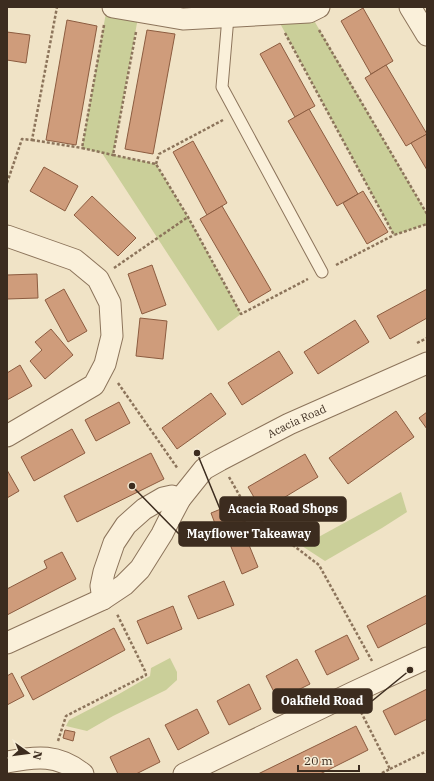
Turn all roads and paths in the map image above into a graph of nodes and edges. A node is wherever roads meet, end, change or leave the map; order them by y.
1 (57, 7) edge
2 (410, 7) edge
3 (314, 10) edge
4 (139, 12) junction
5 (274, 14) junction
6 (109, 15) edge
7 (228, 17) junction
8 (427, 35) edge
9 (236, 113) junction
10 (32, 140) junction
11 (82, 148) junction
12 (113, 155) junction
13 (156, 164) junction
14 (7, 183) edge
15 (427, 214) edge
16 (188, 217) junction
17 (427, 224) edge
18 (394, 235) junction
19 (7, 237) edge
20 (322, 272) junction
21 (98, 279) junction
22 (427, 363) edge
23 (105, 364) junction
24 (7, 436) edge
25 (220, 460) junction
26 (184, 493) junction
27 (109, 605) junction
28 (7, 643) edge
29 (427, 658) edge
30 (382, 679) junction
31 (352, 693) junction
32 (427, 751) edge
33 (54, 759) junction
34 (7, 762) edge
35 (390, 769) junction
36 (84, 774) edge
37 (184, 774) edge
38 (380, 774) edge

1 - 10 path
2 - 8 street
3 - 5 street
3 - 15 path
4 - 6 street
4 - 7 street
4 - 12 path
5 - 7 street
5 - 18 path
6 - 11 path
7 - 9 lane
9 - 13 path
9 - 20 lane
10 - 11 path
10 - 14 path
11 - 12 path
12 - 13 path
13 - 16 path
16 - 20 path
16 - 21 path
17 - 18 path
18 - 20 path
19 - 21 street
21 - 23 street
22 - 25 street, Acacia Road
23 - 24 street
23 - 26 path
25 - 26 street, Acacia Road
25 - 30 path
26 - 27 street, Acacia Road
26 - 27 street
27 - 28 street, Acacia Road
27 - 33 path
29 - 30 street
30 - 31 street
31 - 35 path
31 - 37 street
32 - 35 path
33 - 34 street
33 - 36 street
35 - 38 path

